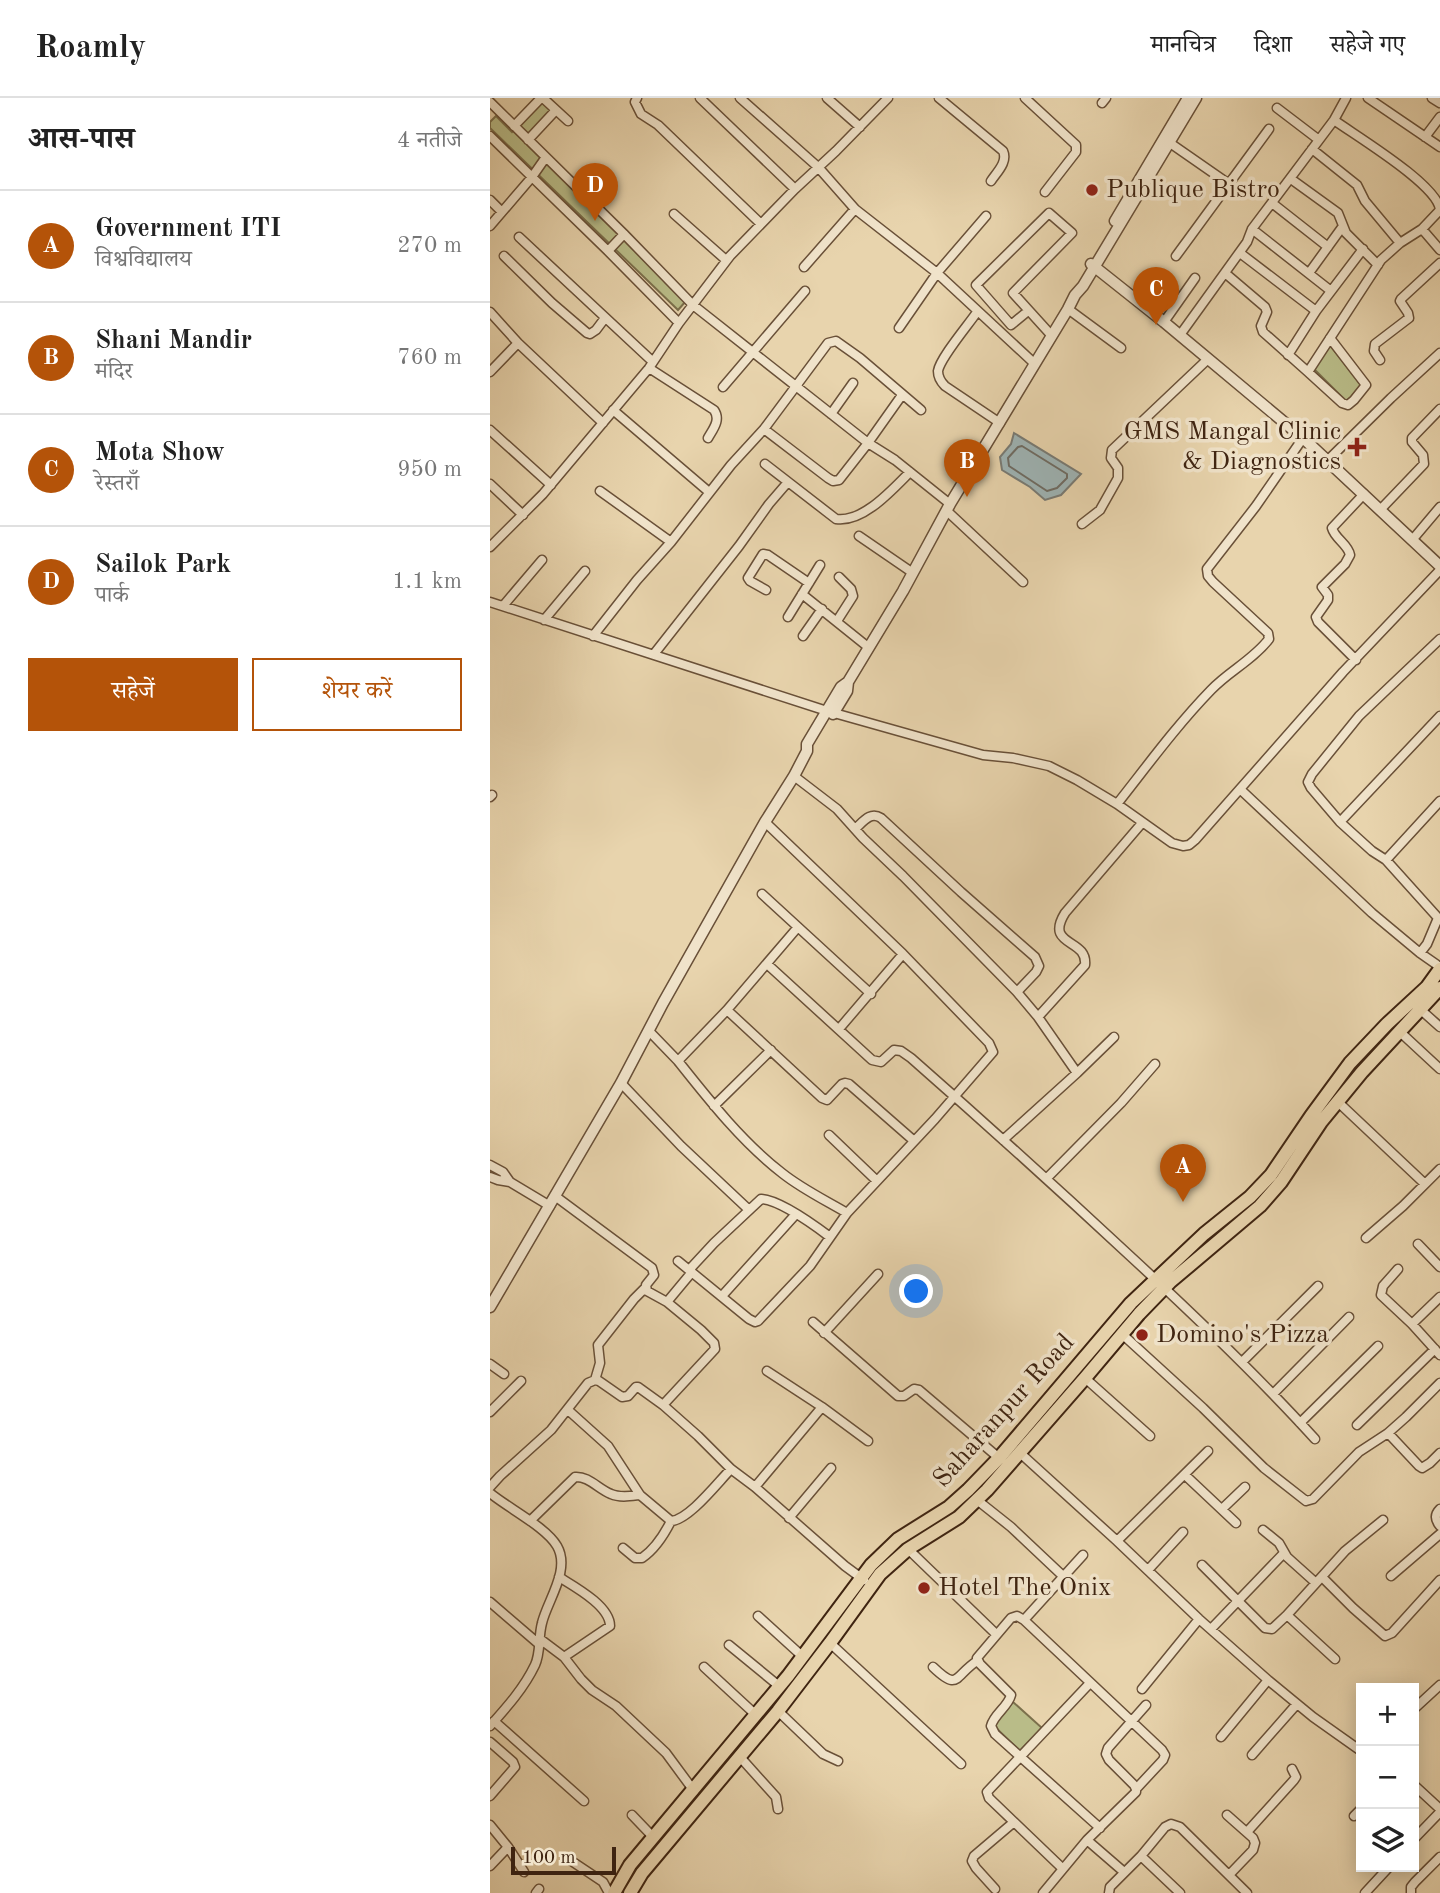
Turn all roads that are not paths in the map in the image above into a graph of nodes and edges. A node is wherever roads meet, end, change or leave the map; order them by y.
1 (542, 98) edge
2 (637, 98) edge
3 (700, 98) edge
4 (740, 98) edge
5 (827, 98) edge
6 (888, 98) edge
7 (939, 98) edge
8 (1025, 98) edge
9 (1174, 98) edge
10 (1196, 98) edge
11 (1346, 98) edge
12 (1370, 98) edge
13 (1432, 98) edge
14 (1440, 103) edge
15 (1187, 105) edge
16 (492, 108) edge
17 (1277, 108) dead end
18 (556, 110) junction
19 (1440, 117) edge
20 (1334, 120) junction
21 (568, 121) dead end
22 (514, 126) junction
23 (860, 127) junction
24 (1269, 129) dead end
25 (490, 136) edge
26 (1425, 137) junction
27 (528, 140) junction
28 (1319, 140) junction
29 (1170, 142) junction
30 (1440, 147) edge
31 (1312, 149) junction
32 (546, 157) junction
33 (818, 167) junction
34 (532, 177) junction
35 (1290, 179) junction
36 (991, 181) dead end
37 (1229, 184) junction
38 (795, 189) junction
39 (1045, 192) dead end
40 (490, 200) edge
41 (1272, 203) junction
42 (855, 209) junction
43 (502, 212) junction
44 (674, 214) dead end
45 (986, 216) dead end
46 (761, 224) junction
47 (490, 226) edge
48 (1343, 226) junction
49 (1252, 229) junction
50 (1422, 229) junction
51 (624, 234) junction
52 (520, 237) dead end
53 (1401, 243) junction
54 (1328, 247) junction
55 (1363, 249) junction
56 (1440, 250) edge
57 (608, 251) junction
58 (1240, 253) junction
59 (504, 256) dead end
60 (1176, 256) dead end
61 (726, 260) junction
62 (1440, 263) edge
63 (1092, 265) junction
64 (1378, 265) junction
65 (804, 267) dead end
66 (1225, 273) junction
67 (1309, 273) junction
68 (937, 274) junction
69 (1195, 278) dead end
70 (805, 291) dead end
71 (1331, 291) junction
72 (693, 305) junction
73 (1068, 309) junction
74 (1028, 311) junction
75 (1316, 311) junction
76 (490, 312) edge
77 (977, 312) junction
78 (605, 318) junction
79 (1164, 322) junction
80 (680, 323) junction
81 (899, 328) dead end
82 (1180, 335) junction
83 (1052, 336) junction
84 (1330, 338) junction
85 (519, 343) junction
86 (1121, 348) dead end
87 (752, 352) junction
88 (1440, 353) edge
89 (1288, 355) junction
90 (1208, 359) junction
91 (1380, 360) dead end
92 (1035, 364) junction
93 (650, 365) junction
94 (490, 372) edge
95 (1308, 372) junction
96 (853, 383) dead end
97 (795, 386) junction
98 (723, 387) dead end
99 (902, 395) junction
100 (1440, 409) edge
101 (614, 410) junction
102 (921, 411) dead end
103 (831, 414) junction
104 (603, 423) junction
105 (1000, 423) junction
106 (490, 429) edge
107 (764, 429) junction
108 (708, 438) dead end
109 (1303, 438) junction
110 (868, 443) junction
111 (1327, 461) junction
112 (765, 464) dead end
113 (910, 472) junction
114 (788, 482) junction
115 (490, 484) edge
116 (551, 485) junction
117 (600, 491) dead end
118 (709, 492) junction
119 (1364, 494) junction
120 (949, 507) junction
121 (1440, 507) edge
122 (1380, 510) junction
123 (523, 515) junction
124 (1082, 524) dead end
125 (859, 536) dead end
126 (1413, 539) junction
127 (671, 542) junction
128 (490, 547) edge
129 (542, 560) dead end
130 (820, 565) dead end
131 (1440, 568) edge
132 (585, 571) dead end
133 (913, 573) junction
134 (839, 577) dead end
135 (1023, 582) dead end
136 (809, 583) junction
137 (766, 590) dead end
138 (803, 594) junction
139 (490, 602) edge
140 (503, 606) junction
141 (822, 608) junction
142 (788, 617) dead end
143 (544, 620) junction
144 (837, 621) junction
145 (593, 636) junction
146 (803, 636) dead end
147 (1440, 639) edge
148 (868, 647) junction
149 (654, 654) junction
150 (1356, 660) junction
151 (830, 712) junction
152 (1440, 716) edge
153 (794, 776) junction
154 (1241, 790) junction
155 (1440, 801) edge
156 (1117, 804) junction
157 (765, 822) junction
158 (1340, 822) junction
159 (1142, 823) junction
160 (855, 829) junction
161 (1386, 860) junction
162 (762, 894) dead end
163 (1439, 919) edge
164 (798, 927) junction
165 (1419, 953) junction
166 (903, 954) junction
167 (767, 964) junction
168 (1440, 968) edge
169 (1440, 988) edge
170 (1017, 992) junction
171 (871, 993) junction
172 (727, 1010) junction
173 (1421, 1010) junction
174 (1038, 1017) junction
175 (1440, 1027) edge
176 (839, 1029) junction
177 (649, 1031) junction
178 (1399, 1031) junction
179 (1114, 1037) dead end
180 (771, 1050) junction
181 (678, 1061) junction
182 (1156, 1065) dead end
183 (1440, 1069) edge
184 (1077, 1073) junction
185 (621, 1083) junction
186 (955, 1096) junction
187 (1338, 1102) junction
188 (715, 1106) junction
189 (829, 1135) dead end
190 (913, 1140) junction
191 (1003, 1140) junction
192 (490, 1164) edge
193 (1440, 1168) edge
194 (490, 1177) edge
195 (1047, 1178) junction
196 (877, 1181) junction
197 (510, 1182) junction
198 (1425, 1184) junction
199 (555, 1196) junction
200 (550, 1206) junction
201 (748, 1209) junction
202 (847, 1213) junction
203 (796, 1214) junction
204 (830, 1237) junction
205 (1367, 1238) dead end
206 (1418, 1244) dead end
207 (678, 1261) dead end
208 (1440, 1267) edge
209 (1398, 1269) dead end
210 (690, 1271) junction
211 (878, 1274) dead end
212 (1160, 1283) junction
213 (1318, 1286) dead end
214 (645, 1288) junction
215 (722, 1296) junction
216 (1440, 1297) edge
217 (667, 1302) junction
218 (490, 1307) edge
219 (1349, 1317) dead end
220 (813, 1322) dead end
221 (1412, 1324) junction
222 (824, 1333) junction
223 (1122, 1334) junction
224 (1378, 1346) dead end
225 (1438, 1352) edge
226 (1242, 1362) junction
227 (490, 1364) edge
228 (767, 1370) dead end
229 (504, 1374) dead end
230 (1086, 1378) junction
231 (595, 1380) junction
232 (521, 1381) dead end
233 (1440, 1383) edge
234 (1273, 1394) junction
235 (663, 1405) junction
236 (492, 1406) edge
237 (822, 1407) junction
238 (568, 1410) junction
239 (1300, 1423) junction
240 (1357, 1425) dead end
241 (1388, 1433) junction
242 (1150, 1436) dead end
243 (1315, 1439) dead end
244 (867, 1441) dead end
245 (1015, 1448) junction
246 (1209, 1451) dead end
247 (1440, 1453) edge
248 (999, 1458) junction
249 (831, 1468) dead end
250 (731, 1469) junction
251 (1185, 1475) junction
252 (1245, 1486) dead end
253 (490, 1487) edge
254 (755, 1487) junction
255 (490, 1493) edge
256 (640, 1495) junction
257 (978, 1500) junction
258 (1222, 1509) junction
259 (1440, 1509) edge
260 (789, 1518) junction
261 (1382, 1520) dead end
262 (530, 1521) junction
263 (671, 1521) junction
264 (1236, 1523) dead end
265 (1440, 1525) edge
266 (1263, 1530) dead end
267 (1183, 1532) dead end
268 (1440, 1534) edge
269 (1117, 1541) junction
270 (624, 1548) dead end
271 (908, 1549) junction
272 (1283, 1553) junction
273 (1083, 1555) dead end
274 (1202, 1565) dead end
275 (1148, 1570) junction
276 (1391, 1576) dead end
277 (559, 1577) junction
278 (1064, 1577) junction
279 (1319, 1580) junction
280 (1440, 1580) edge
281 (866, 1581) junction
282 (1238, 1599) junction
283 (490, 1602) edge
284 (1287, 1615) junction
285 (758, 1616) dead end
286 (1199, 1619) junction
287 (1024, 1620) junction
288 (1211, 1629) junction
289 (996, 1634) junction
290 (540, 1642) junction
291 (830, 1643) junction
292 (729, 1645) dead end
293 (802, 1656) junction
294 (564, 1657) junction
295 (1335, 1659) dead end
296 (977, 1661) junction
297 (704, 1667) dead end
298 (933, 1667) dead end
299 (1268, 1680) junction
300 (1090, 1682) junction
301 (1440, 1685) edge
302 (779, 1686) junction
303 (1142, 1689) dead end
304 (1146, 1704) dead end
305 (1419, 1704) edge
306 (1296, 1705) junction
307 (778, 1711) junction
308 (755, 1715) junction
309 (1131, 1721) junction
310 (492, 1724) edge
311 (1221, 1737) dead end
312 (490, 1742) edge
313 (1356, 1747) edge
314 (1252, 1755) dead end
315 (740, 1757) junction
316 (1022, 1757) junction
317 (838, 1761) dead end
318 (961, 1764) dead end
319 (1292, 1769) dead end
320 (1136, 1789) junction
321 (1419, 1790) edge
322 (694, 1791) junction
323 (490, 1796) edge
324 (584, 1801) dead end
325 (778, 1809) dead end
326 (1440, 1810) edge
327 (632, 1815) dead end
328 (1227, 1815) dead end
329 (1013, 1822) junction
330 (490, 1825) edge
331 (1100, 1828) junction
332 (1247, 1832) junction
333 (1419, 1833) edge
334 (654, 1838) junction
335 (1087, 1840) junction
336 (508, 1847) junction
337 (1141, 1856) junction
338 (1440, 1857) edge
339 (570, 1860) dead end
340 (490, 1866) edge
341 (1062, 1868) junction
342 (524, 1872) dead end
343 (1124, 1872) junction
344 (1384, 1872) edge
345 (1229, 1875) junction
346 (995, 1889) dead end
347 (609, 1893) edge
348 (614, 1893) edge
349 (629, 1893) edge
350 (1043, 1893) edge
351 (1109, 1893) edge
352 (1180, 1893) edge
353 (1247, 1893) edge
354 (1365, 1893) edge
355 (1411, 1893) edge

1 - 18 street
1 - 22 street
2 - 46 street
3 - 38 street
4 - 33 street
5 - 23 street
6 - 23 street
7 - 36 street
8 - 39 street
9 - 15 street
10 - 15 street
11 - 20 street
12 - 26 street
13 - 14 street
15 - 29 street
15 - 63 street
16 - 22 street
17 - 28 street
18 - 21 street
18 - 27 street
19 - 26 street
20 - 28 street
20 - 50 street
22 - 27 street
23 - 33 street
24 - 37 street
25 - 34 street
26 - 30 street
27 - 32 street
28 - 31 street
29 - 37 street
29 - 63 street
31 - 35 street
31 - 53 street
32 - 34 street
32 - 51 street
33 - 38 street
33 - 42 street
34 - 43 street
34 - 57 street
35 - 41 street
35 - 48 street
37 - 60 street
38 - 46 street
40 - 43 street
41 - 49 street
41 - 54 street
42 - 65 street
42 - 68 street
43 - 47 street
44 - 61 street
45 - 68 street
46 - 61 street
48 - 54 street
48 - 55 street
49 - 58 street
49 - 67 street
50 - 53 street
50 - 56 street
51 - 57 street
51 - 72 street
52 - 78 street
53 - 64 street
54 - 67 street
55 - 64 street
55 - 71 street
57 - 80 street
58 - 66 street
58 - 75 street
59 - 78 street
61 - 72 street
62 - 91 street
63 - 73 street
63 - 79 street
64 - 84 street
66 - 82 street
66 - 89 street
67 - 71 street
68 - 77 street
68 - 81 street
69 - 79 street
70 - 87 street
71 - 75 street
72 - 80 street
72 - 87 street
73 - 83 street
73 - 86 street
74 - 74 street
74 - 83 street
75 - 89 street
76 - 85 street
77 - 92 street
77 - 105 street
78 - 93 street
79 - 82 street
80 - 93 street
82 - 90 street
83 - 92 street
84 - 95 street
84 - 95 street
85 - 94 street
85 - 104 street
87 - 97 street
87 - 98 street
88 - 111 street
89 - 95 street
90 - 109 street
90 - 124 street
92 - 105 street
93 - 101 street
93 - 108 street
96 - 103 street
97 - 99 street
97 - 103 street
97 - 107 street
99 - 102 street
99 - 110 street
100 - 122 street
101 - 104 street
101 - 118 street
103 - 110 street
104 - 116 street
105 - 120 street
106 - 116 street
107 - 110 street
107 - 118 street
109 - 111 street
109 - 156 street
110 - 113 street
111 - 119 street
112 - 114 street
113 - 114 street
113 - 120 street
114 - 149 street
115 - 123 street
116 - 123 street
117 - 127 street
118 - 127 street
119 - 122 street
119 - 150 street
120 - 133 street
120 - 135 street
121 - 126 street
122 - 126 street
123 - 128 street
125 - 133 street
126 - 131 street
127 - 145 street
129 - 140 street
130 - 136 street
131 - 150 street
132 - 143 street
133 - 148 street
134 - 144 street
136 - 137 street
136 - 138 street
138 - 141 street
138 - 142 street
139 - 140 street
140 - 143 street
141 - 144 street
141 - 146 street
143 - 145 street
144 - 148 street
145 - 149 street
147 - 158 street
148 - 151 street
149 - 151 street
150 - 154 street
151 - 153 street
151 - 156 street
152 - 158 street
153 - 157 street
153 - 160 street
154 - 159 street
154 - 165 street
155 - 161 street
156 - 159 street
157 - 166 street
157 - 177 street
158 - 161 street
159 - 174 street
160 - 170 street
160 - 170 street
161 - 163 street
162 - 164 street
163 - 165 street
164 - 167 street
164 - 171 street
165 - 168 street
166 - 171 street
166 - 186 street
167 - 172 street
167 - 176 street
168 - 212 main road, Saharanpur Road
169 - 173 main road, Saharanpur Road
170 - 174 street
171 - 176 street
172 - 180 street
172 - 181 street
173 - 175 street
173 - 178 main road, Saharanpur Road
174 - 184 street
176 - 186 street
177 - 181 street
177 - 185 street
178 - 183 street
178 - 187 main road, Saharanpur Road
179 - 184 street
180 - 188 street
180 - 190 street
181 - 188 street
182 - 195 street
184 - 191 street
185 - 199 street
185 - 201 street
186 - 190 street
186 - 191 street
187 - 198 street
187 - 212 main road, Saharanpur Road
188 - 202 street
189 - 196 street
190 - 196 street
191 - 195 street
192 - 197 street
193 - 198 street
194 - 197 street
195 - 212 street
196 - 202 street
197 - 200 street
198 - 205 street
199 - 200 street
199 - 214 street
200 - 218 street
201 - 203 street
201 - 210 street
202 - 204 street
203 - 204 street
203 - 215 street
204 - 215 street
206 - 208 street
207 - 210 street
209 - 221 street
210 - 215 street
210 - 217 street
211 - 222 street
212 - 223 main road, Saharanpur Road
212 - 226 street
212 - 245 main road, Saharanpur Road
213 - 226 street
214 - 217 street
214 - 231 street
216 - 221 street
217 - 235 street
219 - 234 street
220 - 222 street
221 - 225 street
222 - 248 street
223 - 230 main road, Saharanpur Road
223 - 241 street
224 - 239 street
225 - 240 street
226 - 234 street
227 - 229 street
228 - 237 street
230 - 242 street
230 - 245 main road, Saharanpur Road
231 - 235 street
231 - 238 street
232 - 236 street
233 - 241 street
234 - 239 street
235 - 250 street
237 - 244 street
237 - 254 street
238 - 253 street
238 - 256 street
239 - 243 street
241 - 247 street
245 - 248 main road, Saharanpur Road
245 - 257 main road, Saharanpur Road
245 - 269 street
246 - 251 street
248 - 281 main road, Saharanpur Road
249 - 260 street
250 - 254 street
250 - 263 street
251 - 258 street
251 - 269 street
252 - 258 street
254 - 260 street
255 - 262 street
256 - 262 street
256 - 263 street
257 - 271 main road, Saharanpur Road
257 - 278 street
258 - 264 street
259 - 265 street
260 - 281 street
261 - 279 street
262 - 277 street
263 - 270 street
266 - 272 street
267 - 275 street
268 - 276 street
269 - 275 street
271 - 281 main road, Saharanpur Road
271 - 289 street
272 - 279 street
272 - 282 street
273 - 278 street
274 - 282 street
275 - 286 street
277 - 290 street
277 - 294 street
278 - 287 street
279 - 280 street
279 - 284 street
281 - 291 main road, Saharanpur Road
281 - 293 main road, Saharanpur Road
282 - 284 street
282 - 288 street
283 - 290 street
284 - 295 street
285 - 293 street
286 - 288 street
286 - 303 street
287 - 289 street
287 - 300 street
288 - 299 street
289 - 296 street
290 - 294 street
290 - 310 street
291 - 307 main road, Saharanpur Road
291 - 318 street
292 - 302 street
293 - 302 main road, Saharanpur Road
294 - 322 street
296 - 298 street
296 - 316 street
297 - 308 street
299 - 306 street
299 - 311 street
300 - 309 street
300 - 316 street
301 - 305 street
302 - 308 main road, Saharanpur Road
304 - 309 street
306 - 313 street
306 - 314 street
307 - 315 main road, Saharanpur Road
307 - 317 street
308 - 322 main road, Saharanpur Road
309 - 320 street
309 - 320 street
310 - 324 street
312 - 323 street
315 - 325 street
315 - 349 main road, Saharanpur Road
316 - 329 street
316 - 331 street
319 - 332 street
320 - 331 street
321 - 326 street
322 - 334 main road, Saharanpur Road
326 - 333 street
327 - 334 street
328 - 332 street
329 - 341 street
329 - 346 street
330 - 336 street
331 - 335 street
332 - 345 street
334 - 348 main road, Saharanpur Road
335 - 341 street
335 - 343 street
336 - 340 street
336 - 342 street
337 - 343 street
337 - 345 street
337 - 352 street
338 - 355 street
339 - 347 street
341 - 350 street
343 - 351 street
344 - 354 street
345 - 353 street

